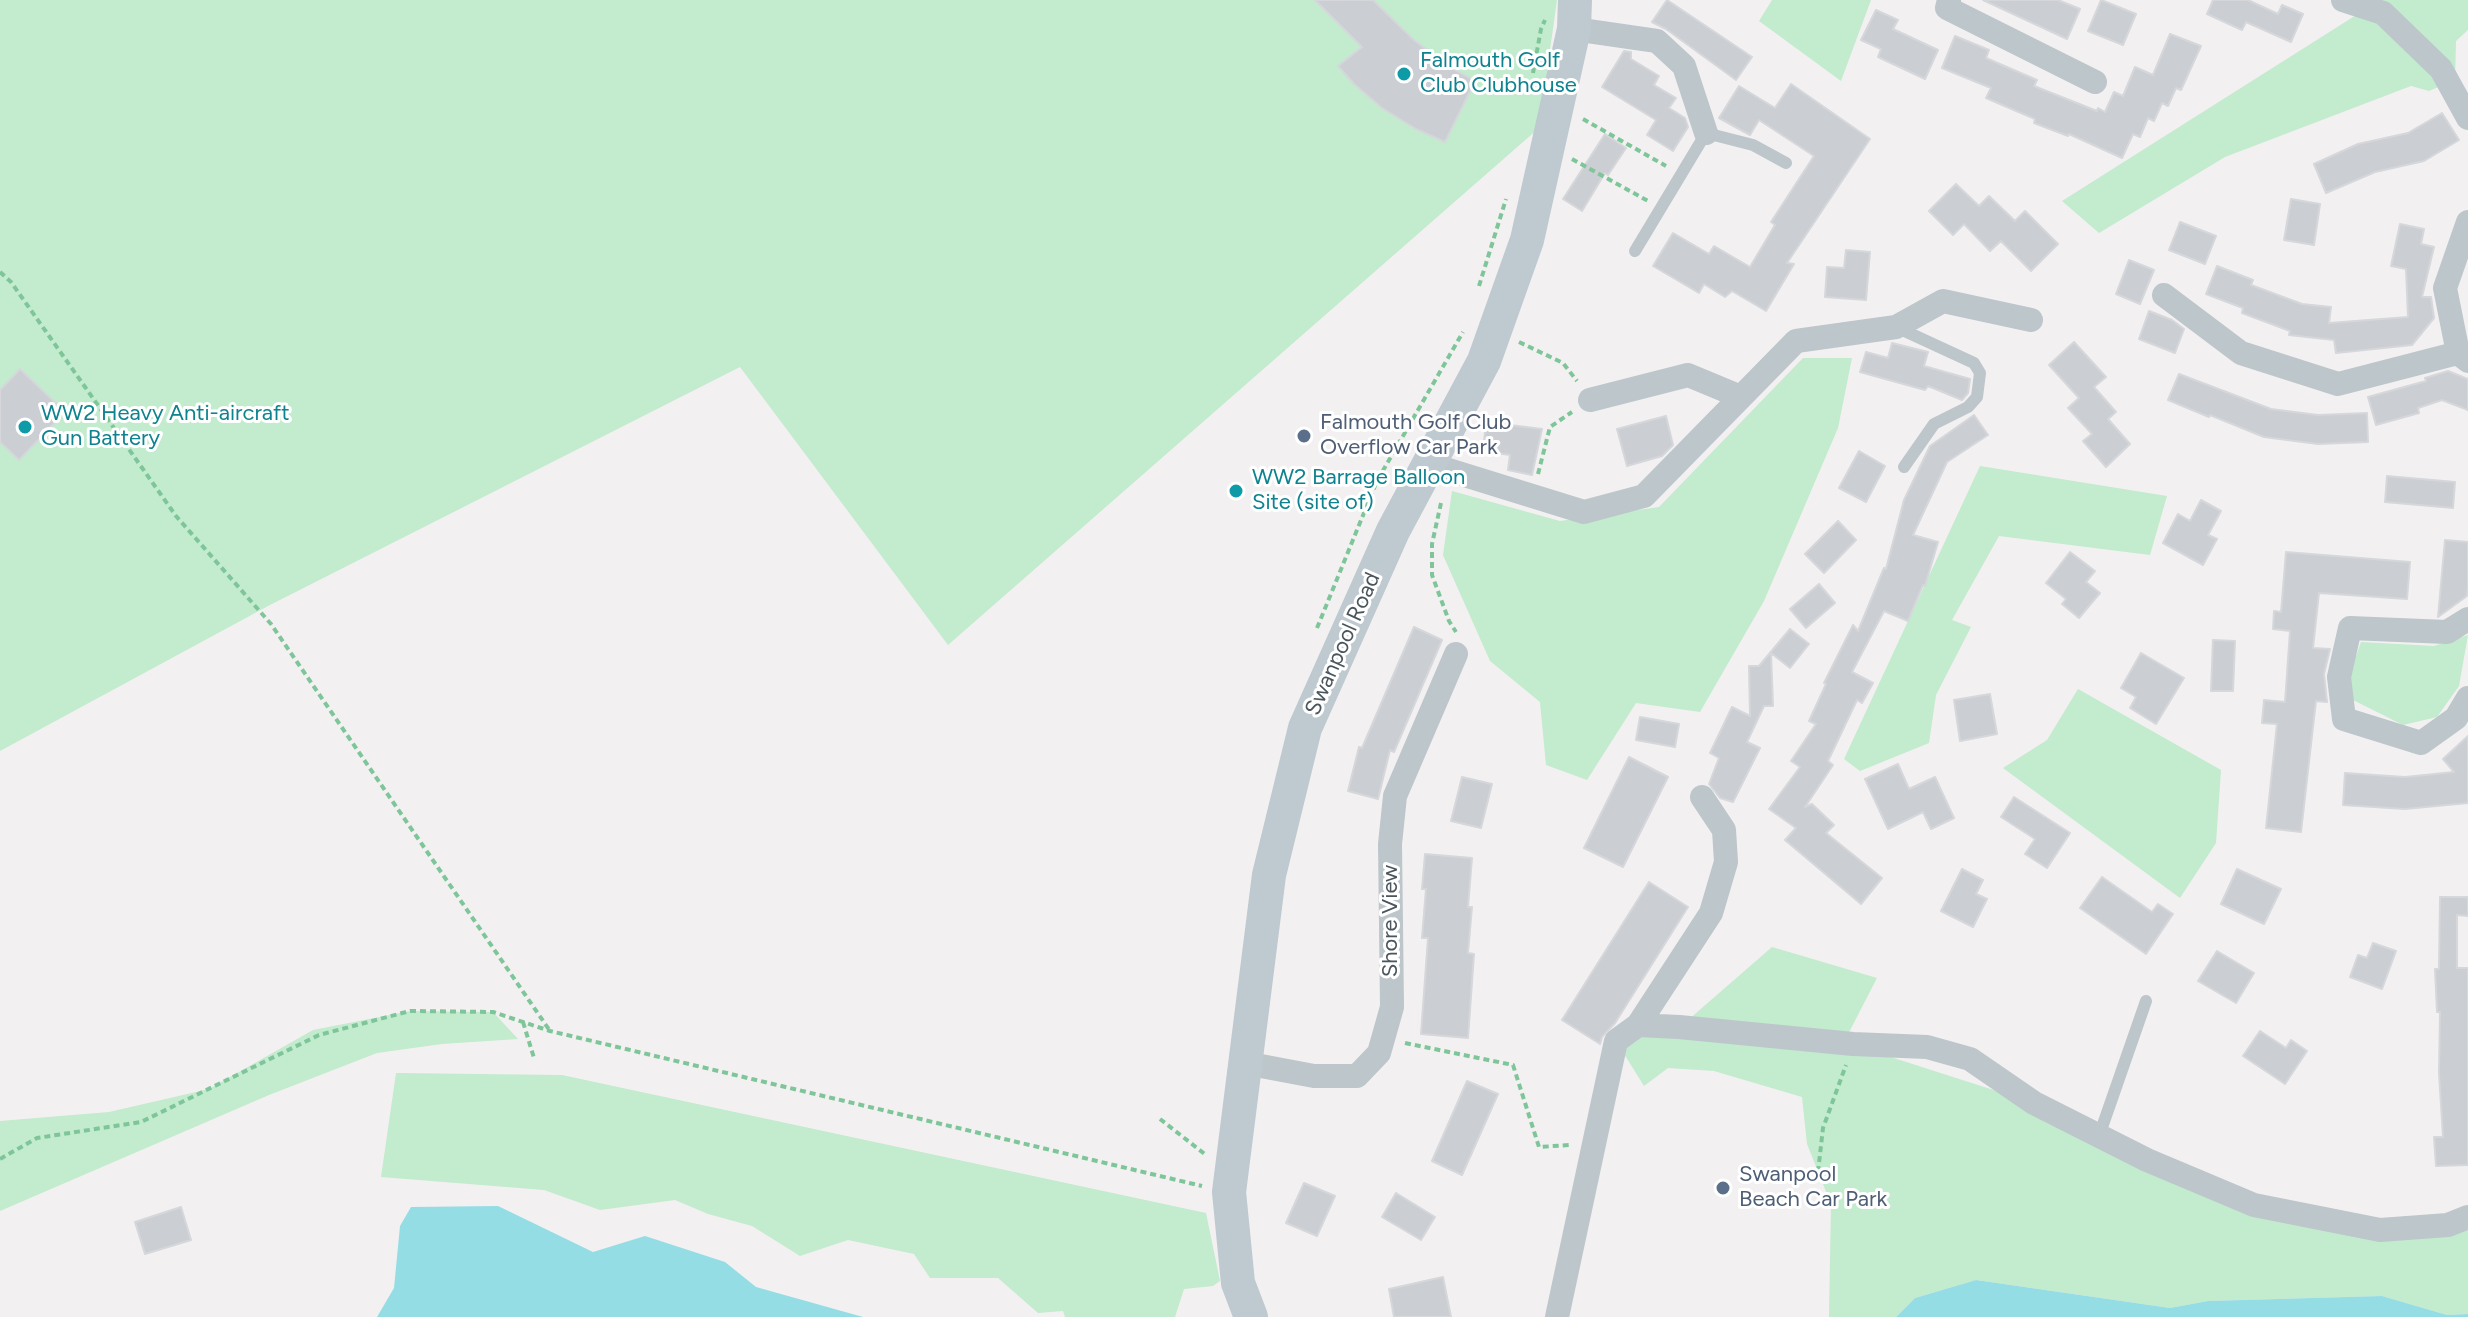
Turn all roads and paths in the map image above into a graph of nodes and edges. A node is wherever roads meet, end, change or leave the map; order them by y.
1 (1949, 0) edge
2 (2343, 0) edge
3 (1575, 14) edge
4 (2095, 82) dead end
5 (1570, 112) dead end
6 (2468, 118) edge
7 (1706, 133) junction
8 (1572, 159) dead end
9 (1786, 163) dead end
10 (1681, 174) junction
11 (1661, 208) junction
12 (2468, 222) edge
13 (1635, 251) dead end
14 (0, 272) edge
15 (2164, 295) dead end
16 (2031, 320) dead end
17 (1896, 327) junction
18 (1516, 341) dead end
19 (2463, 357) edge
20 (1741, 397) junction
21 (1590, 400) junction
22 (1429, 464) junction
23 (1904, 467) dead end
24 (1532, 496) junction
25 (1433, 537) dead end
26 (2468, 619) edge
27 (1456, 644) joint
28 (2468, 698) edge
29 (1702, 797) dead end
30 (2146, 1001) dead end
31 (523, 1022) junction
32 (1638, 1025) junction
33 (550, 1031) junction
34 (1383, 1038) junction
35 (1853, 1044) junction
36 (534, 1058) dead end
37 (1245, 1063) junction
38 (1160, 1119) dead end
39 (2099, 1136) junction
40 (1594, 1144) junction
41 (0, 1159) edge
42 (1232, 1169) junction
43 (1818, 1172) dead end
44 (1195, 1184) dead end
45 (2468, 1217) edge
46 (1251, 1317) edge
47 (1557, 1317) edge

1 - 4 street
2 - 6 street
3 - 7 street
3 - 22 street, Swanpool Road
5 - 10 path
7 - 9 lane
7 - 10 lane
8 - 11 path
10 - 11 lane
11 - 13 lane
12 - 19 street
14 - 33 path
15 - 19 street
16 - 17 street
17 - 20 street
17 - 23 lane
18 - 21 path
20 - 21 street
20 - 24 street
21 - 24 path
22 - 24 street
22 - 37 street, Swanpool Road
25 - 27 path
26 - 28 street
27 - 34 street, Shore View
29 - 32 street
30 - 39 lane
31 - 33 path
31 - 36 path
31 - 41 path
32 - 35 street
32 - 40 street
33 - 44 path
34 - 37 street, Shore View
34 - 40 path
35 - 39 street
35 - 43 path
37 - 42 street, Swanpool Road
38 - 42 path
39 - 45 street
40 - 47 street
42 - 46 street, Swanpool Road

